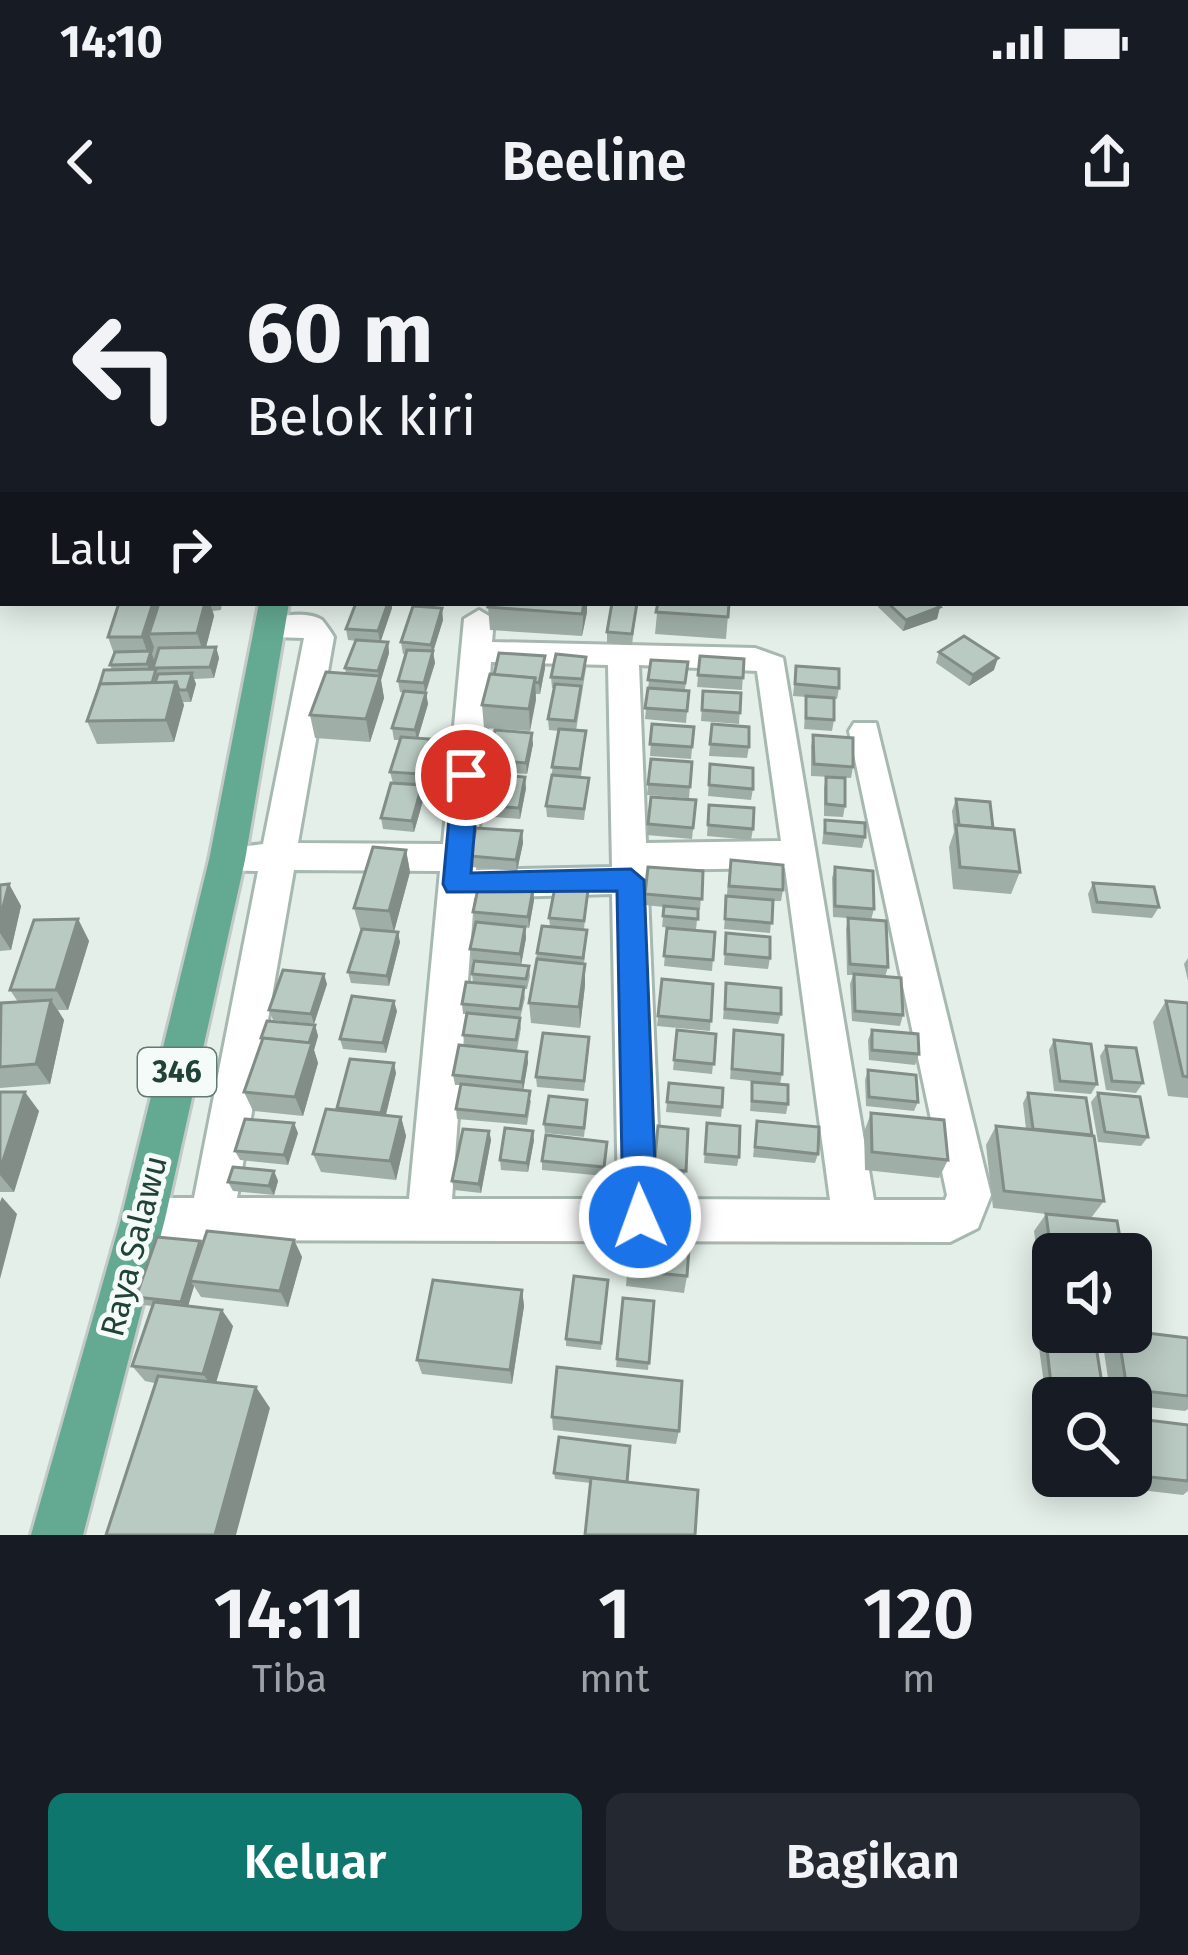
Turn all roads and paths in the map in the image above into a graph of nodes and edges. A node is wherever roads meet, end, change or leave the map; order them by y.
1 (272, 615) edge
2 (623, 655) junction
3 (865, 731) dead end
4 (801, 854) junction
5 (280, 856) junction
6 (227, 860) junction
7 (630, 868) junction
8 (458, 871) junction
9 (212, 1217) junction
10 (640, 1217) junction
11 (429, 1218) junction
12 (143, 1219) junction
13 (855, 1220) junction
14 (57, 1535) edge

1 - 5 street
1 - 6 main road, Raya Salawu / 346
2 - 4 street
2 - 7 street
2 - 8 street
3 - 13 street
4 - 7 street
4 - 13 street
5 - 6 street
5 - 8 street
5 - 9 street
6 - 12 main road, Raya Salawu / 346
7 - 8 street
7 - 10 street
8 - 11 street
9 - 11 street
9 - 12 street
10 - 11 street
10 - 13 street
12 - 14 main road, Raya Salawu / 346

